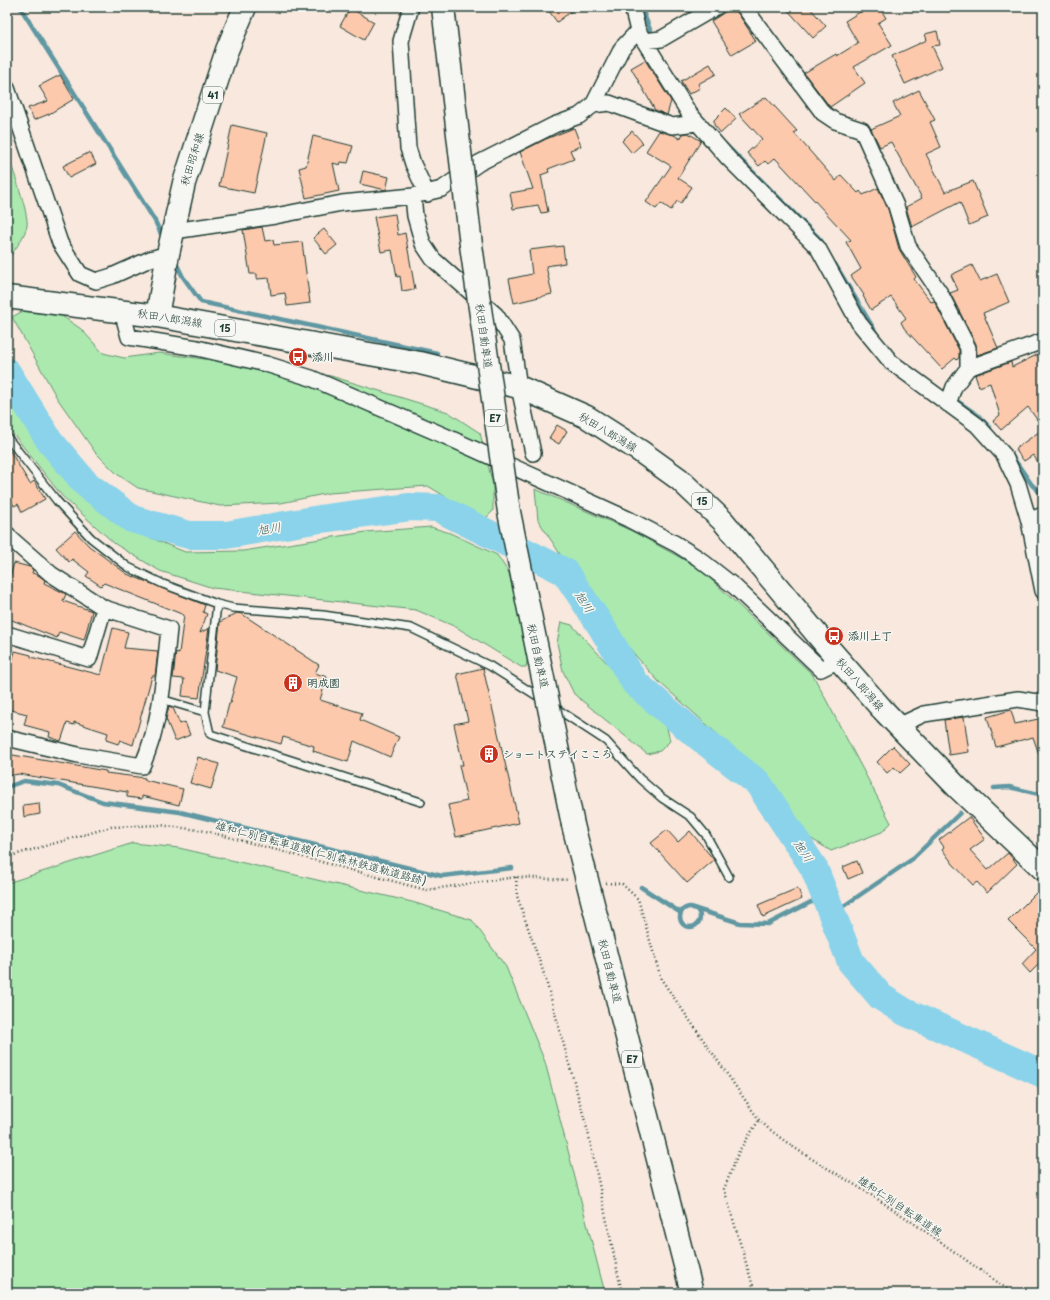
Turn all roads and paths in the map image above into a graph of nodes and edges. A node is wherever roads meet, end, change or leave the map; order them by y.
1 (245, 7) edge
2 (411, 7) edge
3 (443, 7) edge
4 (632, 7) edge
5 (716, 7) edge
6 (744, 7) edge
7 (647, 38) junction
8 (7, 88) edge
9 (594, 105) junction
10 (696, 123) junction
11 (420, 195) junction
12 (174, 231) junction
13 (168, 254) junction
14 (7, 297) edge
15 (122, 311) junction
16 (157, 316) junction
17 (1043, 341) edge
18 (968, 368) junction
19 (519, 387) junction
20 (950, 398) junction
21 (7, 437) edge
22 (533, 453) dead end
23 (1043, 515) edge
24 (1029, 521) junction
25 (7, 534) edge
26 (1043, 591) edge
27 (217, 604) junction
28 (104, 608) junction
29 (7, 634) edge
30 (839, 660) junction
31 (161, 699) junction
32 (1043, 703) edge
33 (204, 712) junction
34 (898, 726) junction
35 (7, 738) edge
36 (421, 802) dead end
37 (7, 857) edge
38 (1043, 869) edge
39 (516, 877) junction
40 (729, 877) dead end
41 (576, 881) dead end
42 (599, 882) dead end
43 (759, 1120) junction
44 (622, 1293) edge
45 (692, 1293) edge
46 (755, 1293) edge
47 (1013, 1293) edge

1 - 12 main road, 秋田昭和線 / 41
2 - 11 street
3 - 45 main road, 秋田自動車道 / E7, bridge
4 - 7 street
5 - 7 street
6 - 18 street
7 - 9 street
7 - 10 street
8 - 13 street
9 - 10 street
9 - 11 street
10 - 20 street
11 - 12 street
11 - 19 street
12 - 13 main road, 秋田昭和線 / 41
13 - 16 main road, 秋田昭和線 / 41
14 - 15 main road, 秋田八郎潟線 / 15
15 - 16 main road, 秋田八郎潟線 / 15
15 - 30 street
16 - 19 main road, 秋田八郎潟線 / 15
17 - 18 street
18 - 20 street
19 - 22 street
19 - 30 main road, 秋田八郎潟線 / 15
20 - 24 street
21 - 27 lane
23 - 24 street
24 - 26 street
25 - 28 street
27 - 33 lane
27 - 40 lane
28 - 29 street
28 - 31 street
30 - 34 main road, 秋田八郎潟線 / 15
31 - 33 lane
31 - 35 street
32 - 34 street
33 - 36 lane
34 - 38 main road, 秋田八郎潟線 / 15
37 - 39 path, 雄和仁別自転車道線(仁別森林鉄道軌道路跡)
39 - 41 path, 雄和仁別自転車道線(仁別森林鉄道軌道路跡)
39 - 44 path
42 - 43 path
43 - 46 path
43 - 47 path, 雄和仁別自転車道線

